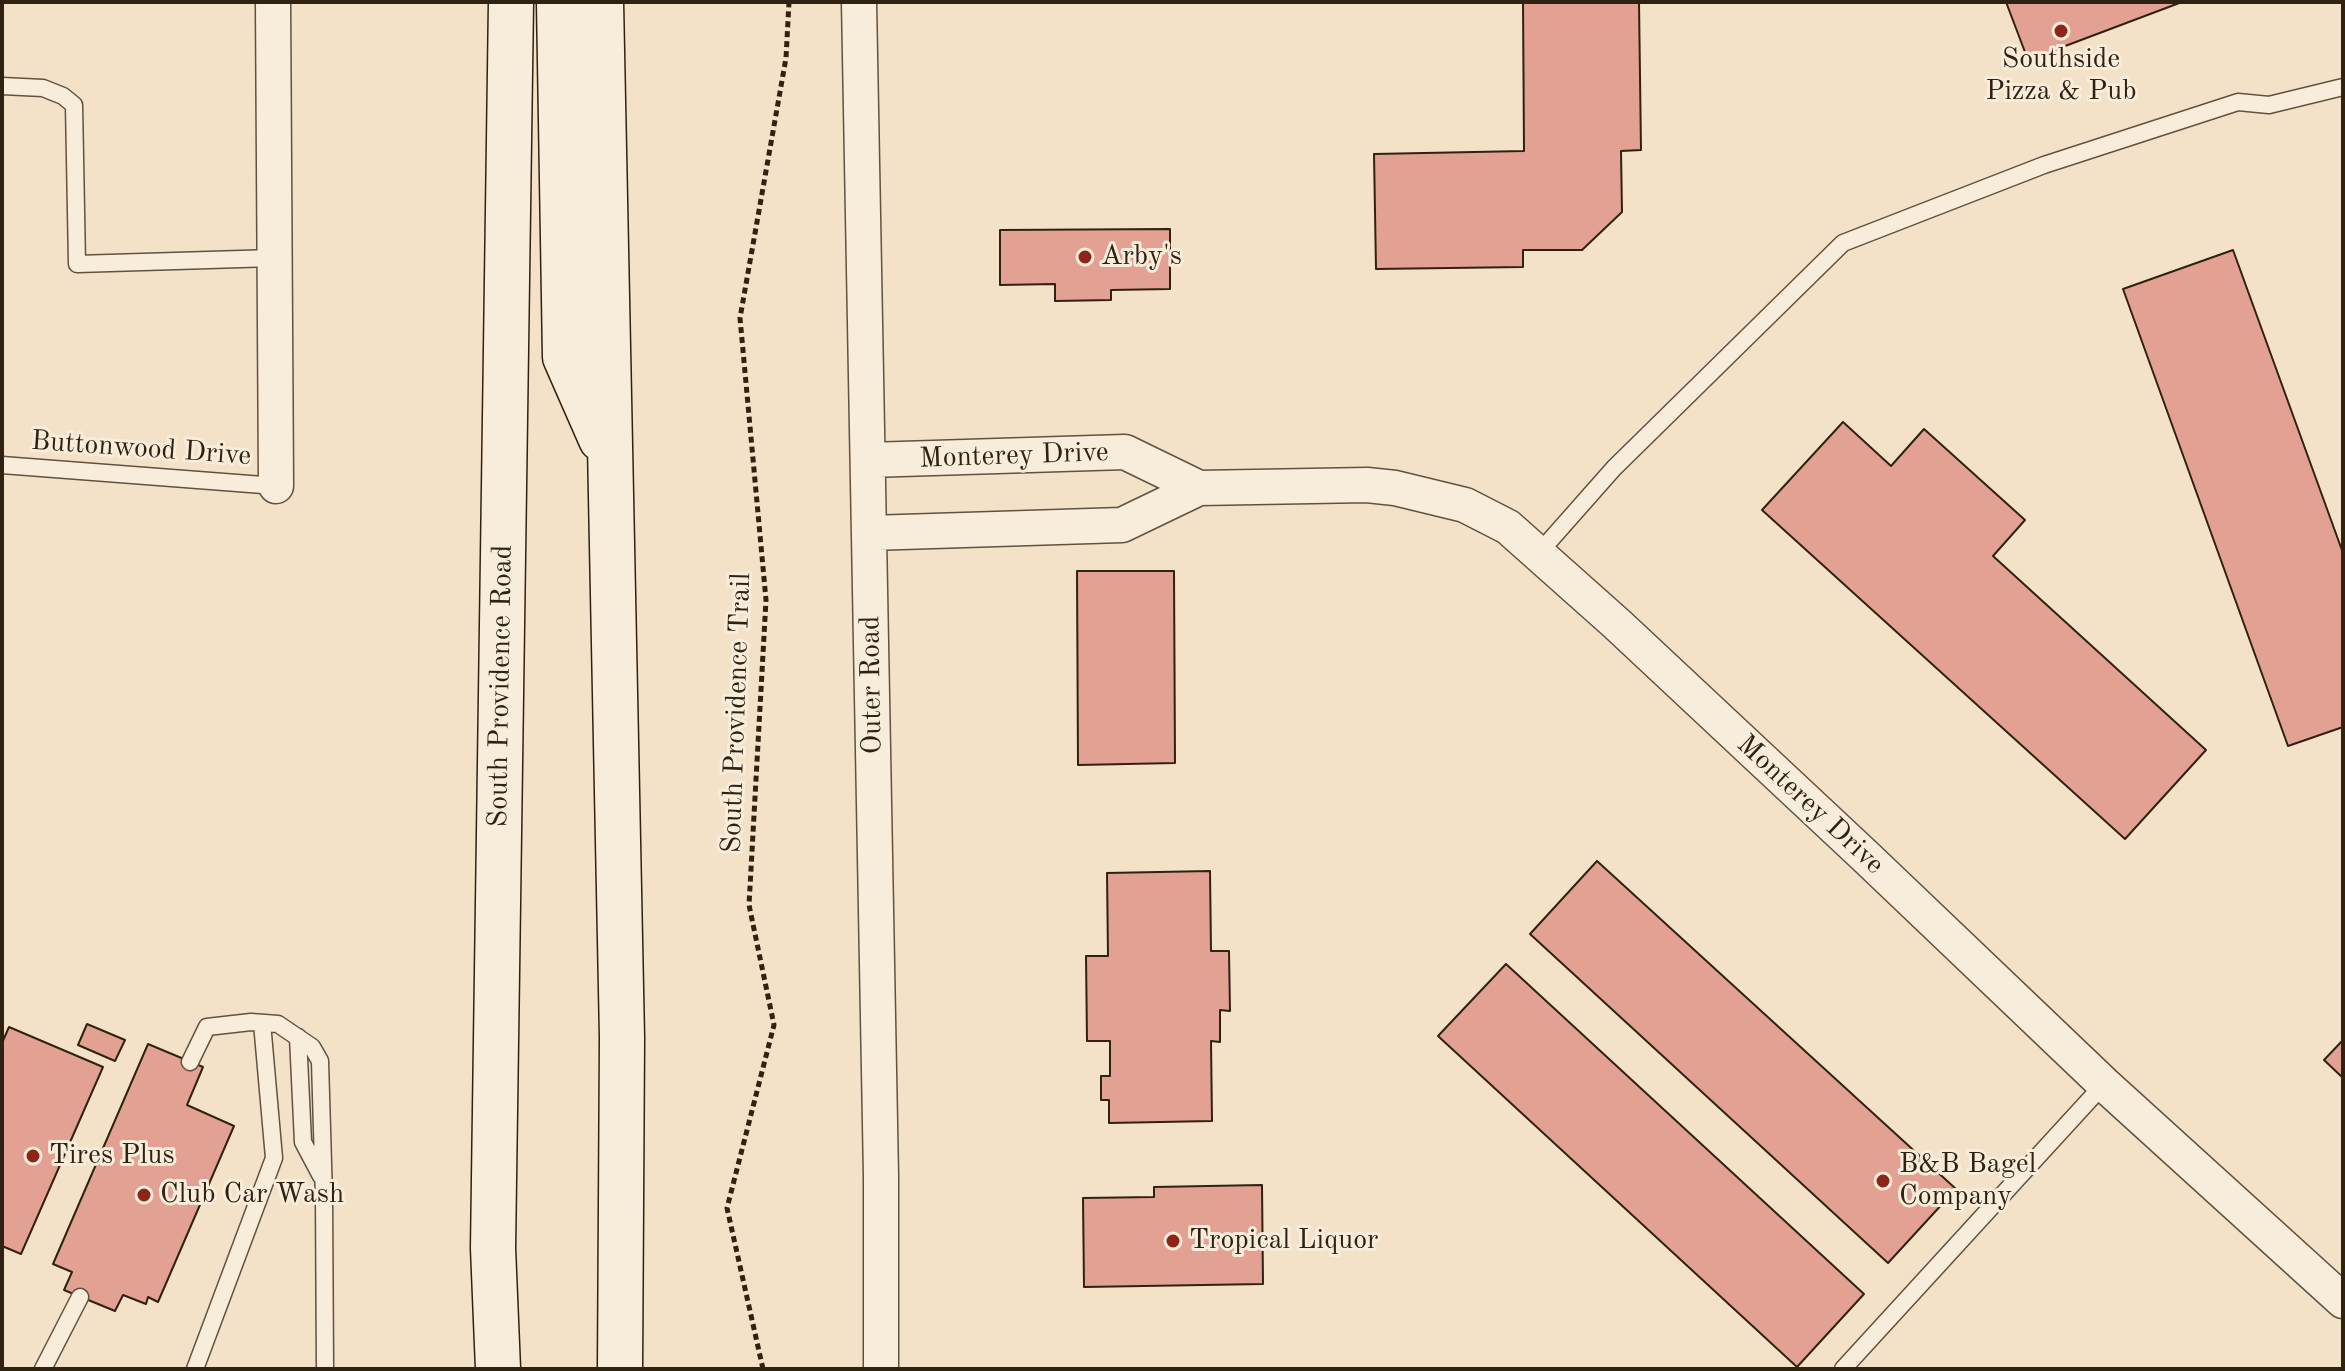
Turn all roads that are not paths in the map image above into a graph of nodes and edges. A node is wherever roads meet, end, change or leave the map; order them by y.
1 (273, 2) edge
2 (511, 2) edge
3 (559, 2) edge
4 (601, 2) edge
5 (859, 2) edge
6 (2, 86) edge
7 (2343, 87) edge
8 (274, 258) junction
9 (610, 459) junction
10 (869, 460) junction
11 (2, 465) edge
12 (276, 486) joint
13 (1199, 488) junction
14 (870, 533) junction
15 (1538, 554) junction
16 (262, 1023) junction
17 (190, 1062) dead end
18 (2104, 1084) junction
19 (80, 1297) dead end
20 (2343, 1301) edge
21 (43, 1369) edge
22 (195, 1369) edge
23 (325, 1369) edge
24 (498, 1369) edge
25 (620, 1369) edge
26 (881, 1369) edge
27 (1843, 1369) edge

1 - 8 street
2 - 24 main road, South Providence Road
3 - 9 main road
4 - 9 main road
5 - 10 street, Outer Road
6 - 8 lane
7 - 15 lane
8 - 12 street
9 - 25 main road
10 - 13 street, Monterey Drive
10 - 14 street, Outer Road
11 - 12 lane, Buttonwood Drive
13 - 14 street, Monterey Drive
13 - 15 street, Monterey Drive
14 - 26 street, Outer Road
15 - 18 street, Monterey Drive
16 - 17 lane
16 - 22 lane
16 - 23 lane
18 - 20 street, Monterey Drive
18 - 27 lane
19 - 21 lane

